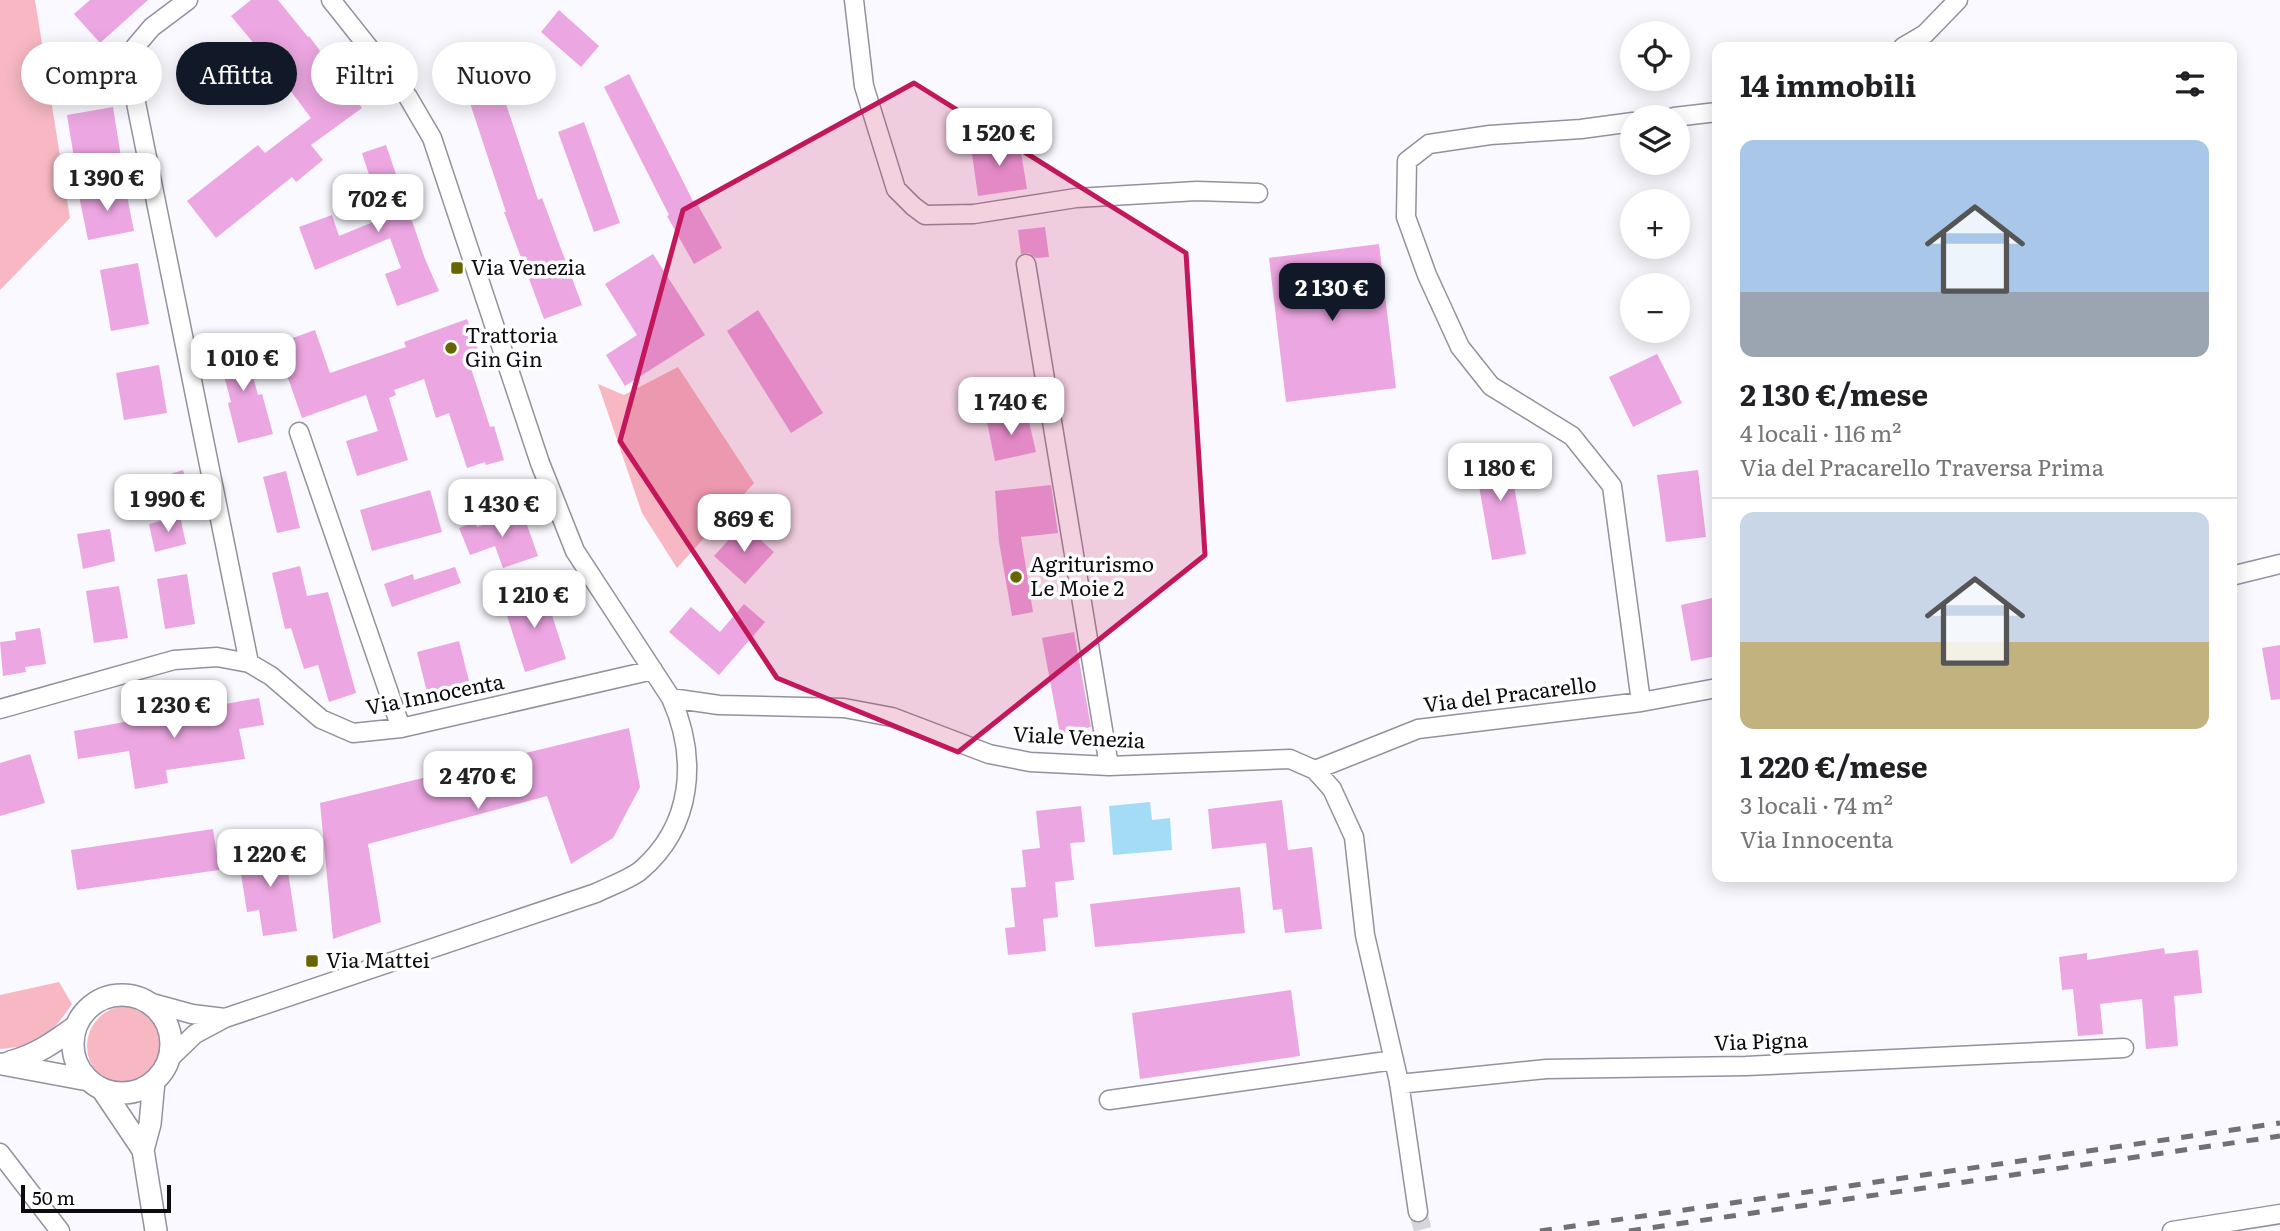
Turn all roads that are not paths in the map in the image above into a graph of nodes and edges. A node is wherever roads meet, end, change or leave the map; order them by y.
1 (187, 0) edge
2 (331, 0) edge
3 (854, 0) edge
4 (1958, 0) edge
5 (1911, 42) edge
6 (1712, 113) edge
7 (1690, 115) edge
8 (1620, 124) edge
9 (1258, 194) dead end
10 (1026, 264) dead end
11 (299, 432) dead end
12 (2280, 564) edge
13 (2237, 575) edge
14 (248, 663) junction
15 (653, 670) junction
16 (1712, 689) edge
17 (671, 698) junction
18 (1641, 702) junction
19 (719, 705) junction
20 (0, 709) edge
21 (681, 719) junction
22 (401, 728) junction
23 (1109, 766) junction
24 (1315, 769) junction
25 (148, 1002) junction
26 (225, 1018) junction
27 (75, 1027) junction
28 (2124, 1048) dead end
29 (169, 1059) junction
30 (1394, 1060) junction
31 (1, 1064) edge
32 (154, 1081) junction
33 (1399, 1084) junction
34 (95, 1085) junction
35 (1109, 1100) dead end
36 (143, 1150) junction
37 (0, 1153) edge
38 (1418, 1212) tunnel mouth
39 (2280, 1214) edge
40 (2208, 1228) edge
41 (60, 1231) edge
42 (156, 1231) edge
43 (2172, 1231) edge

1 - 14 street
2 - 15 street
3 - 9 street
4 - 5 street
6 - 7 street
8 - 18 street
10 - 23 street
11 - 22 street
12 - 13 street
14 - 20 street, Via Innocenta
14 - 22 street, Via Innocenta
15 - 17 street
15 - 22 street, Via Innocenta
16 - 18 street, Via del Pracarello
17 - 19 street, Viale Venezia
17 - 21 street
18 - 24 street, Via del Pracarello
19 - 21 street, Viale Venezia
19 - 23 street, Viale Venezia
21 - 26 street
23 - 24 street, Viale Venezia
24 - 30 street
25 - 26 street
25 - 27 street
25 - 29 street
26 - 29 street
27 - 31 street
27 - 34 street
28 - 33 street, Via Pigna
29 - 32 street
30 - 33 street
30 - 35 street
31 - 34 street
32 - 34 street
32 - 36 street
33 - 38 street
34 - 36 street
36 - 42 street
37 - 41 street
39 - 40 street
40 - 43 street

